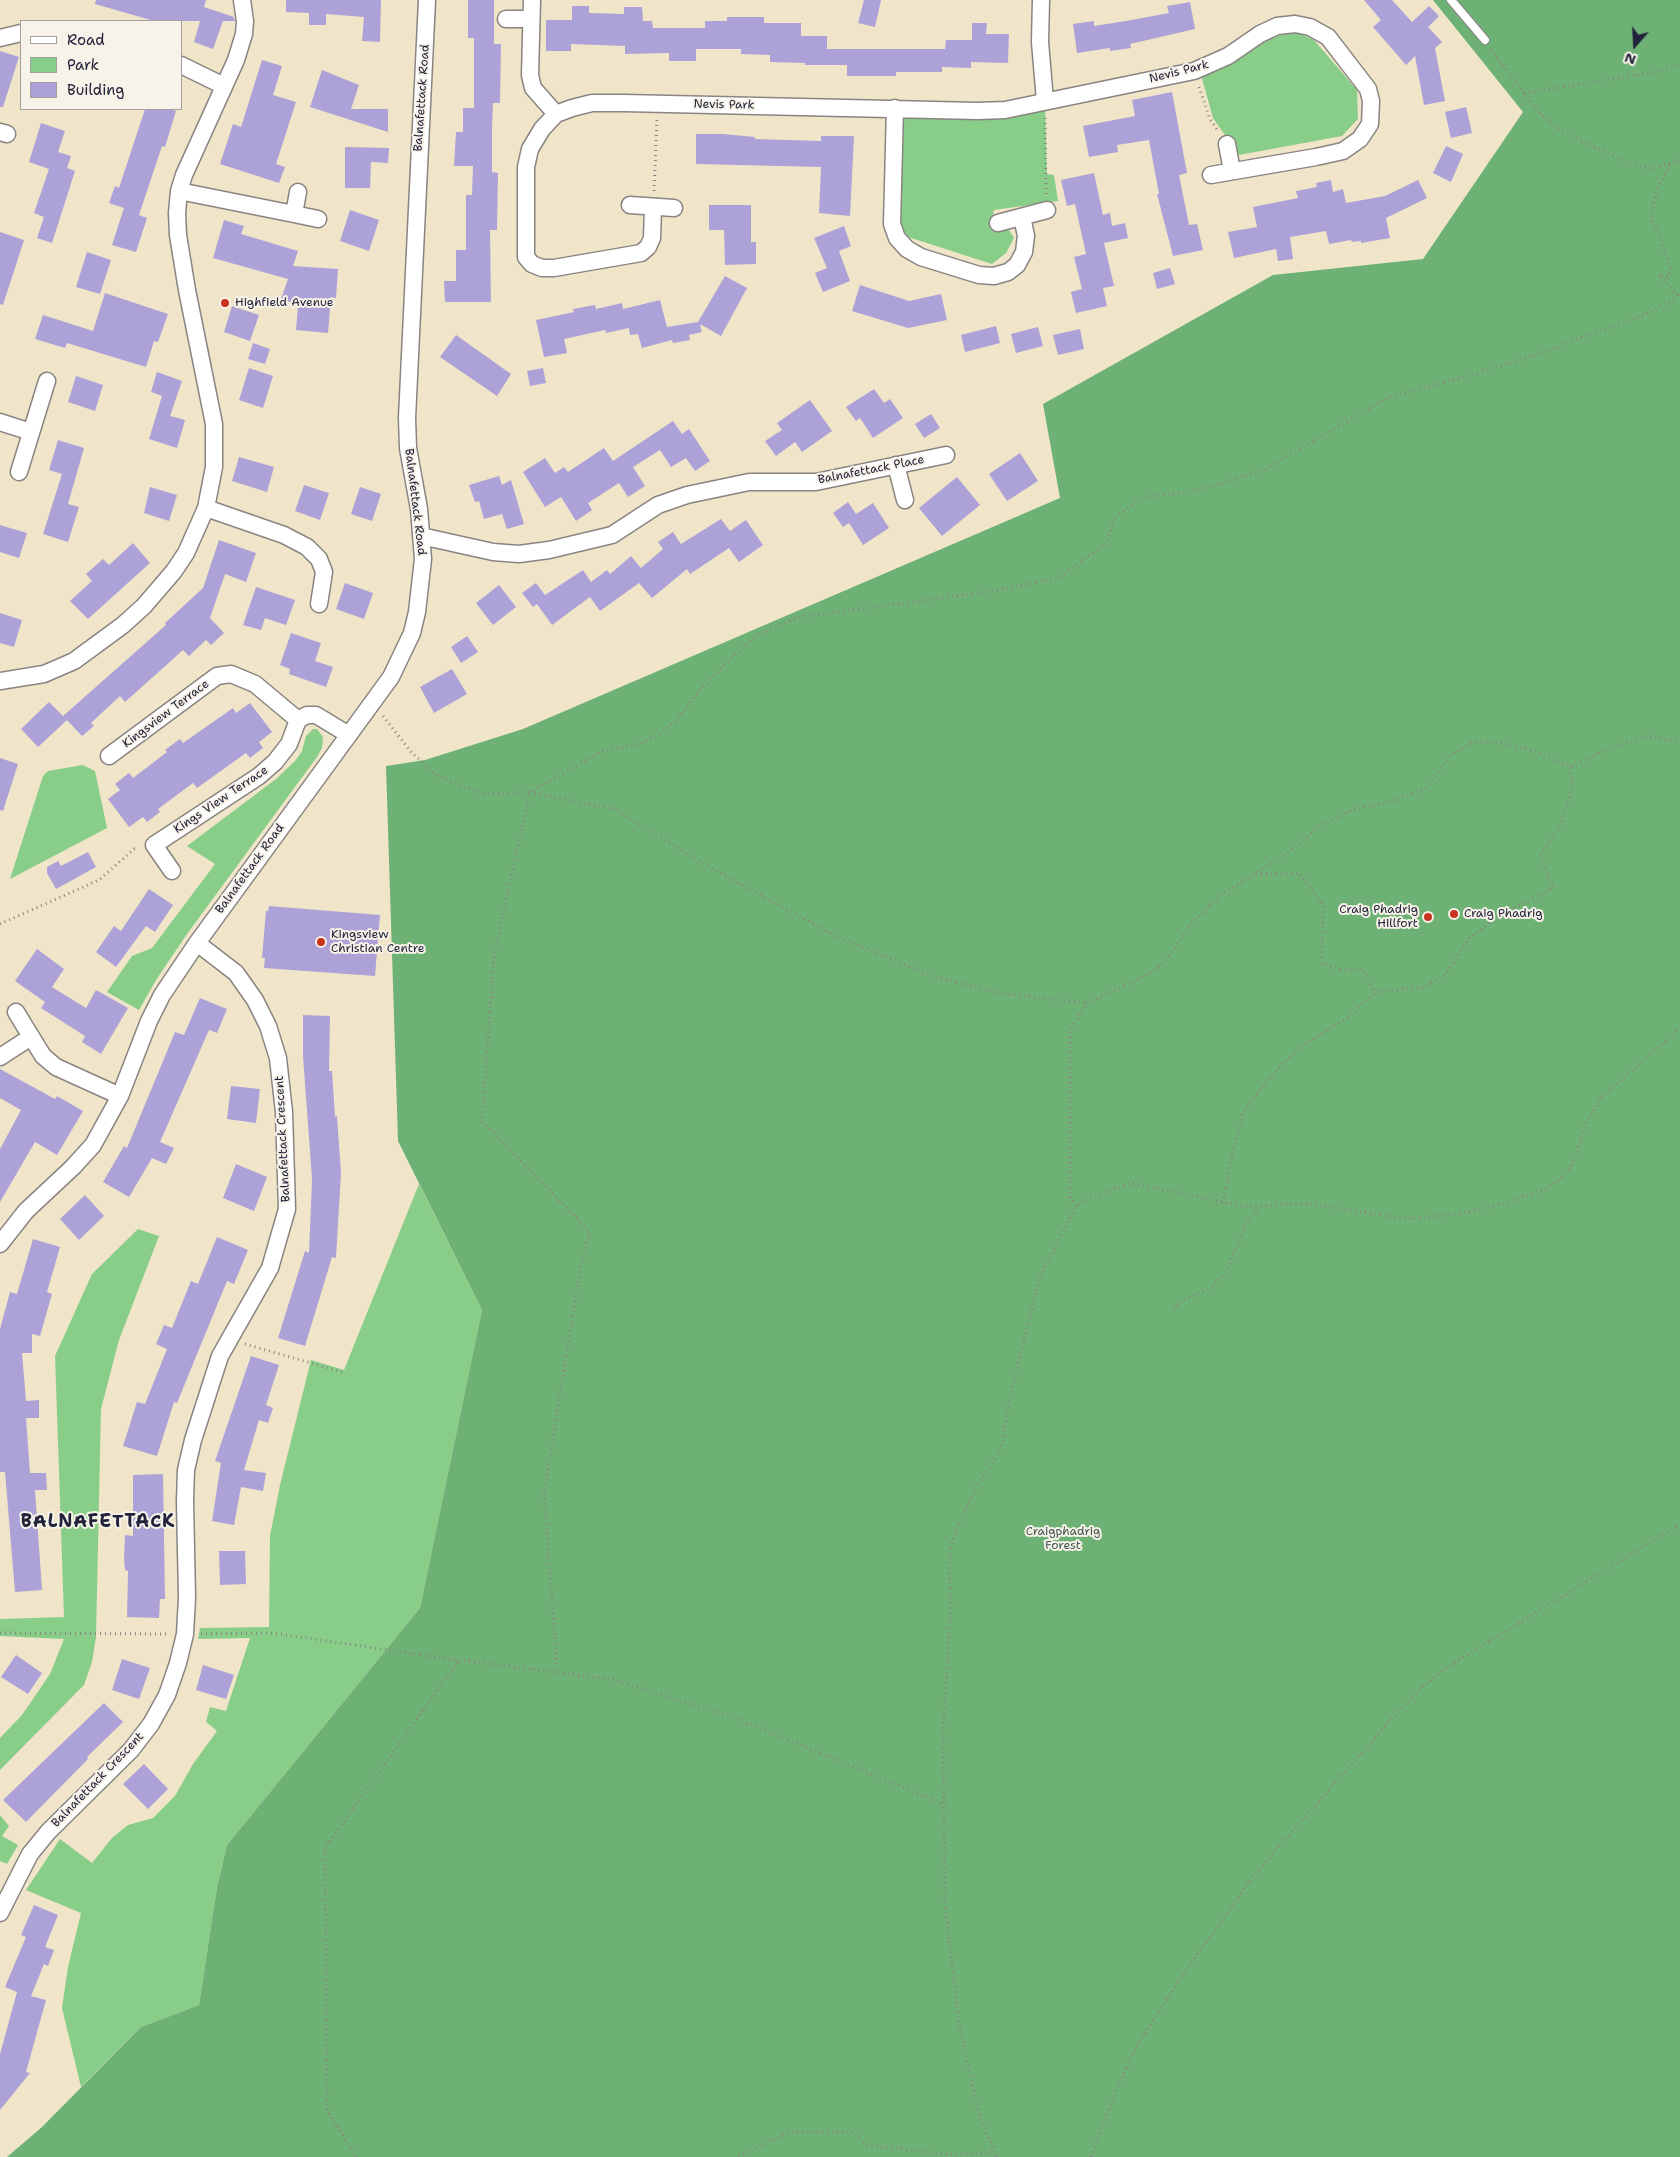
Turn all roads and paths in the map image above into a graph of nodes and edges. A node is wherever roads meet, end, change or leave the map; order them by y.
1 (242, 0) edge
2 (426, 0) edge
3 (532, 0) edge
4 (1041, 0) edge
5 (1451, 0) edge
6 (506, 19) dead end
7 (531, 19) junction
8 (20, 34) edge
9 (0, 38) edge
10 (1485, 40) joint
11 (1680, 64) edge
12 (182, 65) edge
13 (1194, 70) junction
14 (224, 86) junction
15 (1524, 94) junction
16 (1045, 101) junction
17 (658, 103) junction
18 (895, 108) junction
19 (556, 114) junction
20 (1227, 144) joint
21 (1680, 160) edge
22 (1674, 162) junction
23 (1232, 172) junction
24 (1211, 175) dead end
25 (179, 191) junction
26 (298, 192) dead end
27 (630, 205) dead end
28 (653, 206) junction
29 (674, 208) dead end
30 (1047, 210) joint
31 (294, 214) junction
32 (1022, 217) junction
33 (318, 219) dead end
34 (998, 223) dead end
35 (47, 381) dead end
36 (0, 422) edge
37 (31, 432) junction
38 (946, 455) dead end
39 (896, 466) junction
40 (19, 472) dead end
41 (905, 500) dead end
42 (206, 508) junction
43 (421, 536) junction
44 (319, 604) dead end
45 (0, 681) edge
46 (372, 705) junction
47 (298, 720) junction
48 (349, 735) junction
49 (1680, 741) edge
50 (109, 756) dead end
51 (1570, 767) junction
52 (530, 792) junction
53 (154, 845) junction
54 (172, 871) dead end
55 (1255, 874) junction
56 (0, 924) edge
57 (197, 943) junction
58 (1375, 992) junction
59 (1087, 1003) junction
60 (16, 1012) dead end
61 (1680, 1028) edge
62 (31, 1036) junction
63 (0, 1057) edge
64 (120, 1096) junction
65 (1223, 1203) junction
66 (1076, 1206) junction
67 (1258, 1208) junction
68 (0, 1244) edge
69 (1174, 1310) dead end
70 (228, 1338) junction
71 (342, 1372) dead end
72 (1680, 1524) edge
73 (0, 1633) edge
74 (185, 1634) junction
75 (459, 1660) junction
76 (557, 1664) dead end
77 (943, 1804) junction
78 (0, 1913) edge
79 (993, 2152) junction
80 (356, 2157) edge
81 (738, 2157) edge
82 (996, 2157) edge
83 (1090, 2157) edge

1 - 14 street
2 - 43 street, Balnafettack Road
3 - 7 street
4 - 16 street
5 - 10 lane
6 - 7 street
7 - 19 street
8 - 9 street
10 - 15 path
11 - 15 path
12 - 14 street
13 - 16 street, Nevis Park
13 - 20 path
13 - 23 street, Nevis Park
14 - 25 street
15 - 22 path
16 - 18 street, Nevis Park
16 - 30 path
17 - 18 street, Nevis Park
17 - 19 street, Nevis Park
17 - 28 path
18 - 32 street
19 - 28 street
20 - 23 street
21 - 22 path
22 - 52 path
23 - 24 street, Nevis Park
25 - 31 street
25 - 42 street
26 - 31 street
27 - 28 street
28 - 29 street
30 - 32 street
31 - 33 street
32 - 34 street
35 - 37 street
36 - 37 street
37 - 40 street
38 - 39 street, Balnafettack Place
39 - 41 street
39 - 43 street, Balnafettack Place
42 - 44 street
42 - 45 street
43 - 46 street, Balnafettack Road
46 - 48 street, Balnafettack Road
46 - 52 path
47 - 48 street
47 - 50 street, Kingsview Terrace
47 - 53 street, Kings View Terrace
48 - 57 street, Balnafettack Road
49 - 51 path
51 - 55 path
51 - 58 path
52 - 59 path
52 - 76 path
53 - 54 street
53 - 56 path
55 - 58 path
55 - 59 path
57 - 64 street, Balnafettack Road
57 - 70 street, Balnafettack Crescent
58 - 65 path
59 - 66 path
60 - 62 street
61 - 67 path
62 - 63 street
62 - 64 street
64 - 68 street, Balnafettack Road
65 - 66 path
65 - 67 path
66 - 77 path
67 - 69 path
70 - 71 path
70 - 74 street, Balnafettack Crescent
72 - 83 path
73 - 74 path
74 - 75 path
74 - 78 street, Balnafettack Crescent
75 - 77 path
75 - 80 path
77 - 79 path
79 - 81 path
79 - 82 path

